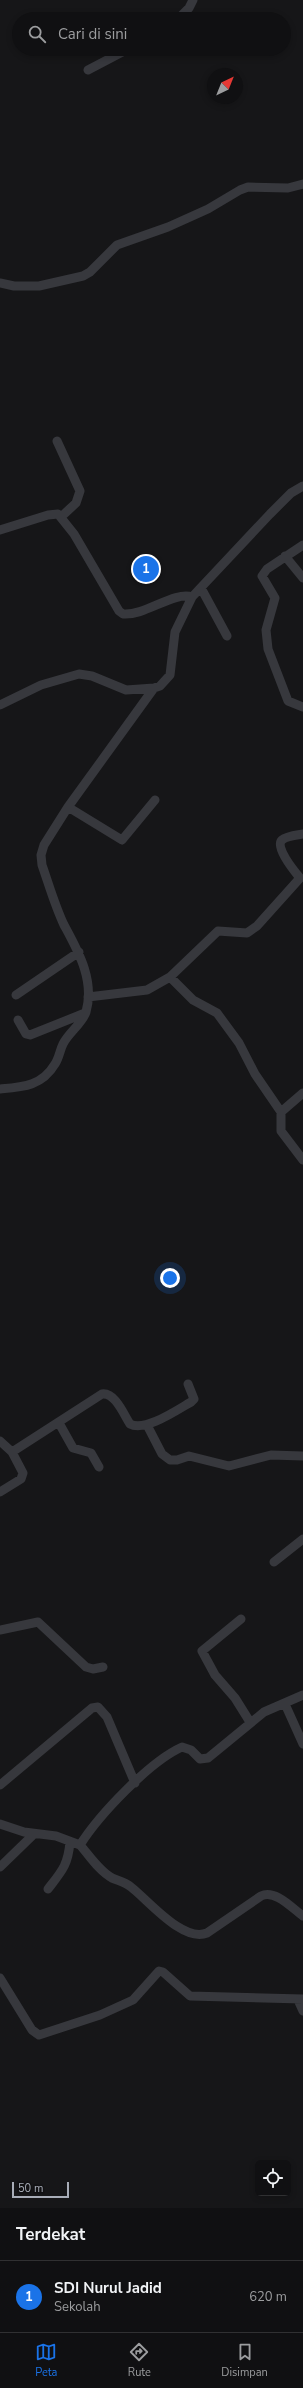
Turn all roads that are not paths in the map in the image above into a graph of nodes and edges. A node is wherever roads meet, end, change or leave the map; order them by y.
1 (193, 0) edge
2 (185, 12) edge
3 (115, 56) edge
4 (88, 70) dead end
5 (303, 184) edge
6 (0, 283) edge
7 (57, 441) dead end
8 (303, 486) edge
9 (61, 517) junction
10 (0, 530) edge
11 (303, 545) edge
12 (285, 556) junction
13 (303, 578) edge
14 (201, 588) junction
15 (192, 597) junction
16 (227, 636) dead end
17 (154, 688) junction
18 (0, 705) edge
19 (303, 707) edge
20 (155, 800) dead end
21 (68, 808) junction
22 (303, 834) edge
23 (301, 879) edge
24 (79, 952) junction
25 (170, 977) junction
26 (16, 995) dead end
27 (88, 997) junction
28 (85, 1013) junction
29 (18, 1020) dead end
30 (0, 1089) edge
31 (303, 1093) edge
32 (281, 1112) junction
33 (303, 1160) edge
34 (188, 1384) dead end
35 (58, 1424) junction
36 (147, 1425) junction
37 (0, 1441) edge
38 (12, 1452) junction
39 (303, 1456) edge
40 (99, 1467) dead end
41 (0, 1492) edge
42 (303, 1539) edge
43 (274, 1562) dead end
44 (241, 1619) dead end
45 (0, 1630) edge
46 (104, 1667) dead end
47 (303, 1695) edge
48 (284, 1704) junction
49 (250, 1722) junction
50 (303, 1744) edge
51 (135, 1783) junction
52 (0, 1785) edge
53 (0, 1824) edge
54 (34, 1834) junction
55 (70, 1842) junction
56 (80, 1845) junction
57 (0, 1867) edge
58 (48, 1889) dead end
59 (301, 1911) edge
60 (0, 1978) edge
61 (300, 2000) edge
62 (303, 2011) edge

1 - 2 street
3 - 4 street
5 - 6 street
7 - 9 street
8 - 14 street
9 - 10 street
9 - 15 street
11 - 12 street
12 - 13 street
12 - 19 street
14 - 15 street
14 - 16 street
15 - 17 street
17 - 18 street
17 - 21 street
20 - 21 street
21 - 24 street
22 - 23 street
23 - 25 street
24 - 26 street
24 - 27 street
25 - 27 street
25 - 32 street
27 - 28 street
28 - 29 street
28 - 30 street
31 - 32 street
32 - 33 street
34 - 36 street
35 - 36 street
35 - 38 street
35 - 40 street
36 - 39 street
37 - 38 street
38 - 41 street
42 - 43 street
44 - 49 street
45 - 46 street
47 - 48 street
48 - 49 street
48 - 50 street
49 - 51 street
51 - 52 street
51 - 56 street
53 - 54 street
54 - 55 street
54 - 57 street
55 - 56 street
55 - 58 street
56 - 59 street
60 - 61 street
61 - 62 street

